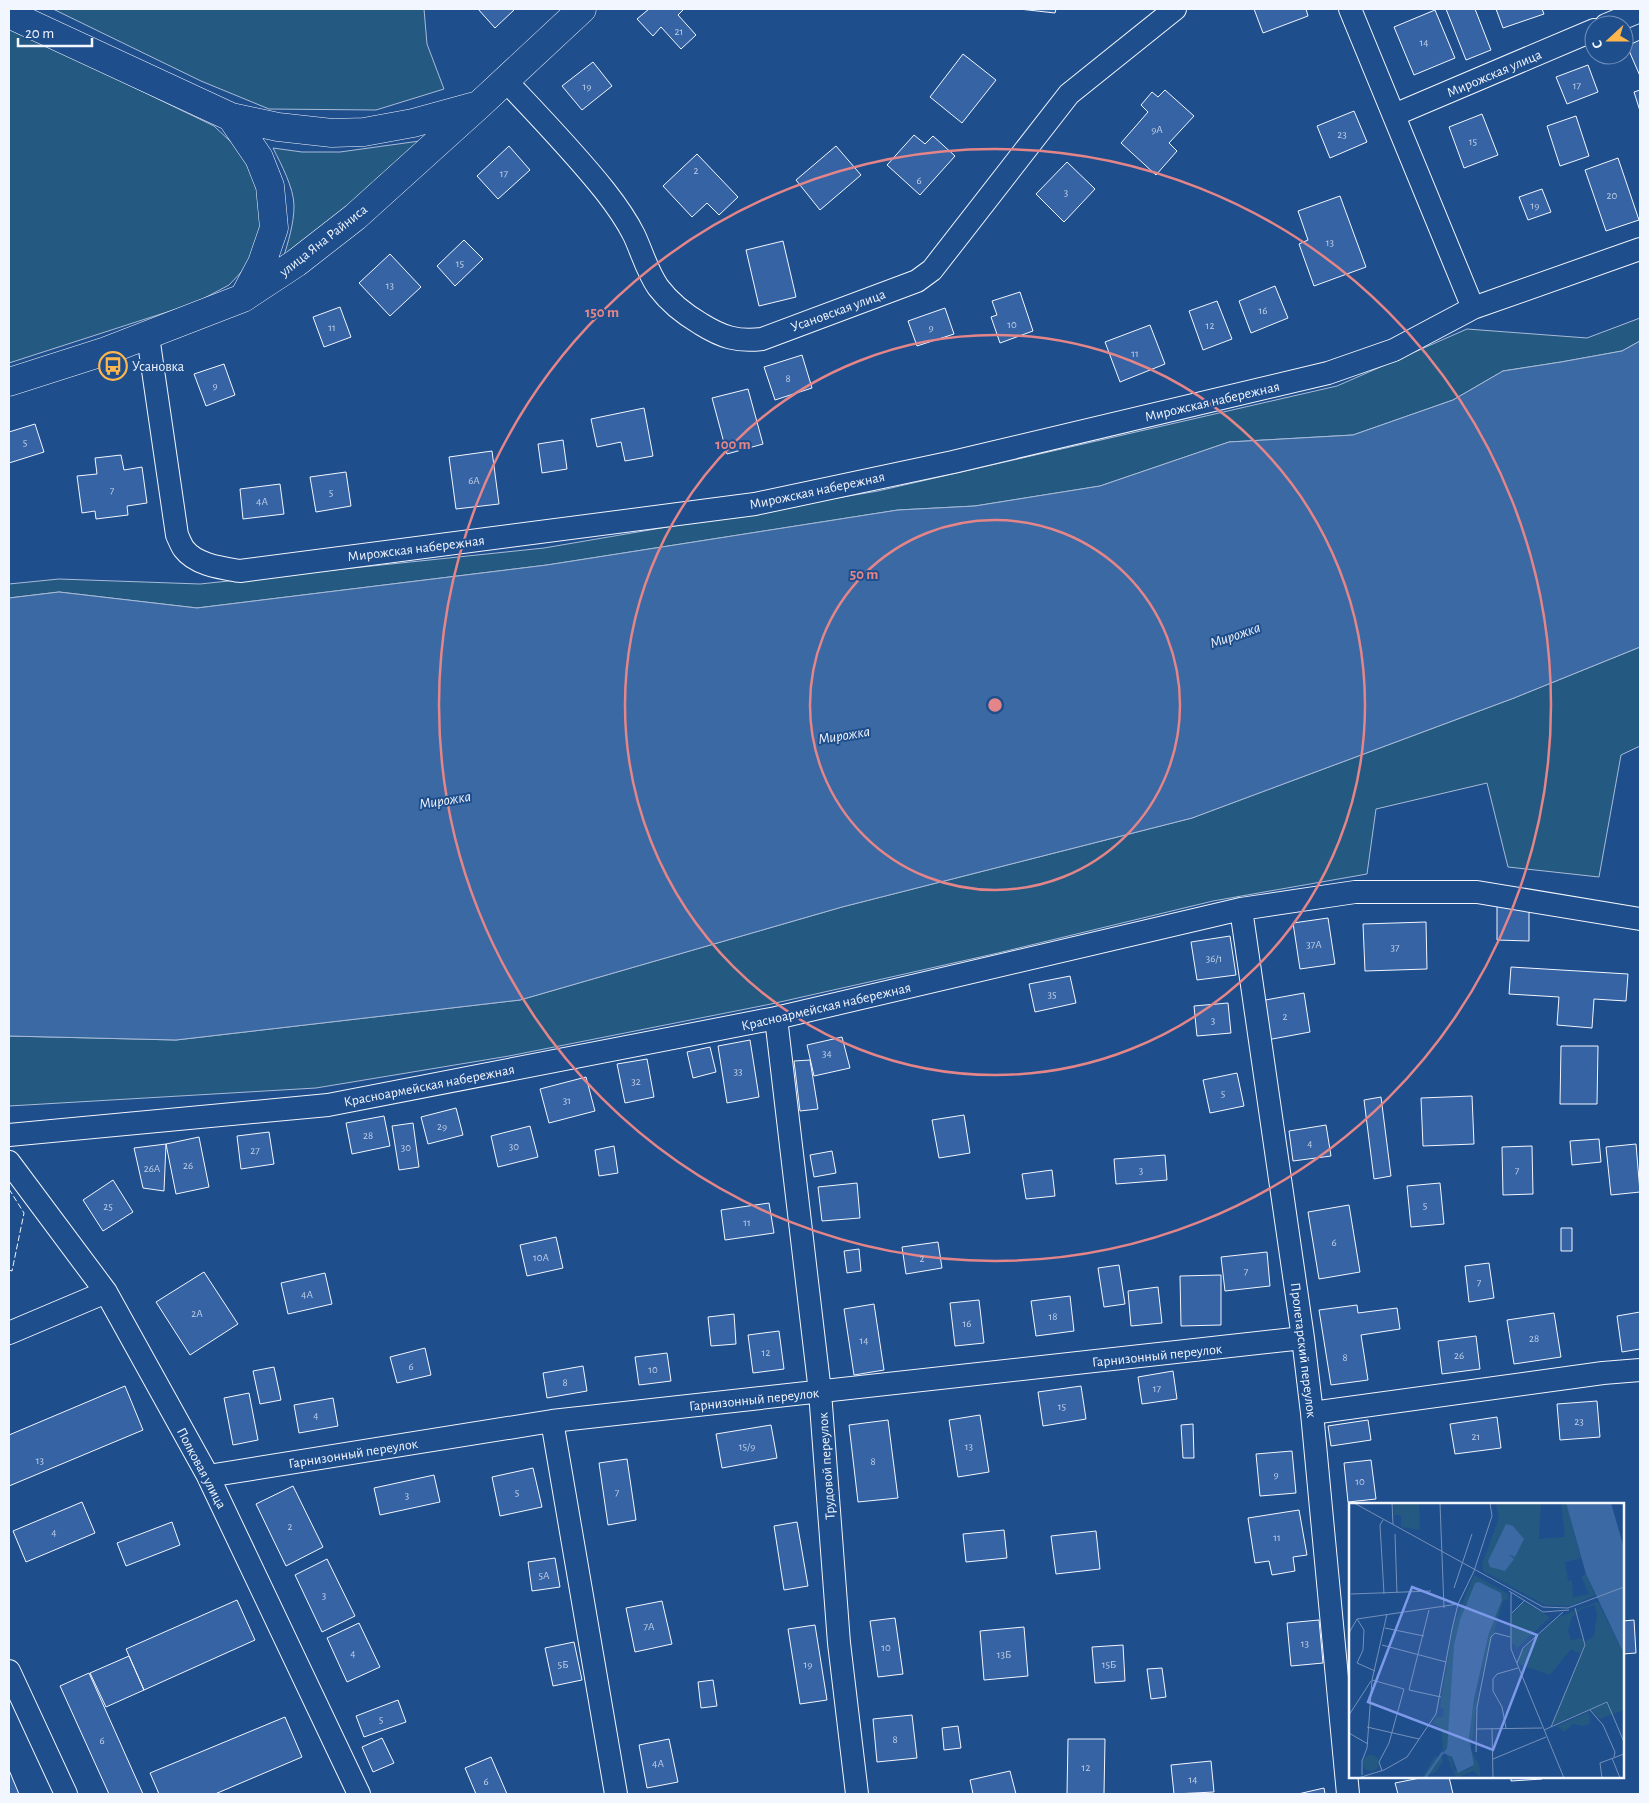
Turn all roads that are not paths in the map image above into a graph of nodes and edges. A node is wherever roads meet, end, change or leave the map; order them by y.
1 (582, 9) edge
2 (1175, 9) edge
3 (1350, 9) edge
4 (9, 14) edge
5 (1584, 34) edge
6 (506, 80) junction
7 (480, 105) junction
8 (1394, 115) junction
9 (230, 117) junction
10 (1640, 249) edge
11 (243, 298) junction
12 (1473, 308) junction
13 (148, 336) junction
14 (9, 382) edge
15 (1240, 909) junction
16 (1640, 919) edge
17 (776, 1018) junction
18 (9, 1135) edge
19 (9, 1162) edge
20 (106, 1292) junction
21 (9, 1333) edge
22 (1303, 1338) junction
23 (1640, 1370) edge
24 (820, 1392) junction
25 (1312, 1413) junction
26 (552, 1421) junction
27 (208, 1476) junction
28 (9, 1671) edge
29 (66, 1794) edge
30 (359, 1794) edge
31 (616, 1794) edge
32 (857, 1794) edge
33 (1348, 1794) edge

1 - 6 street, улица Яна Райниса
2 - 6 street, Усановская улица
3 - 8 street
4 - 9 street
5 - 8 street, Мирожская улица
6 - 7 street, улица Яна Райниса
7 - 9 street
7 - 11 street, улица Яна Райниса
8 - 12 street
9 - 11 street
10 - 12 street, Мирожская набережная
11 - 13 street, улица Яна Райниса
12 - 13 street, Мирожская набережная
13 - 14 street, улица Яна Райниса
15 - 16 street, Красноармейская набережная
15 - 17 street, Красноармейская набережная
15 - 22 street, Пролетарский переулок
17 - 18 street, Красноармейская набережная
17 - 24 street, Трудовой переулок
19 - 20 street, Полковая улица
20 - 21 street
20 - 27 street, Полковая улица
22 - 24 street, Гарнизонный переулок
22 - 25 street, Пролетарский переулок
23 - 25 street
24 - 26 street, Гарнизонный переулок
24 - 32 street, Трудовой переулок
25 - 33 street, Пролетарский переулок
26 - 27 street, Гарнизонный переулок
26 - 31 street
27 - 30 street, Полковая улица
28 - 29 street

